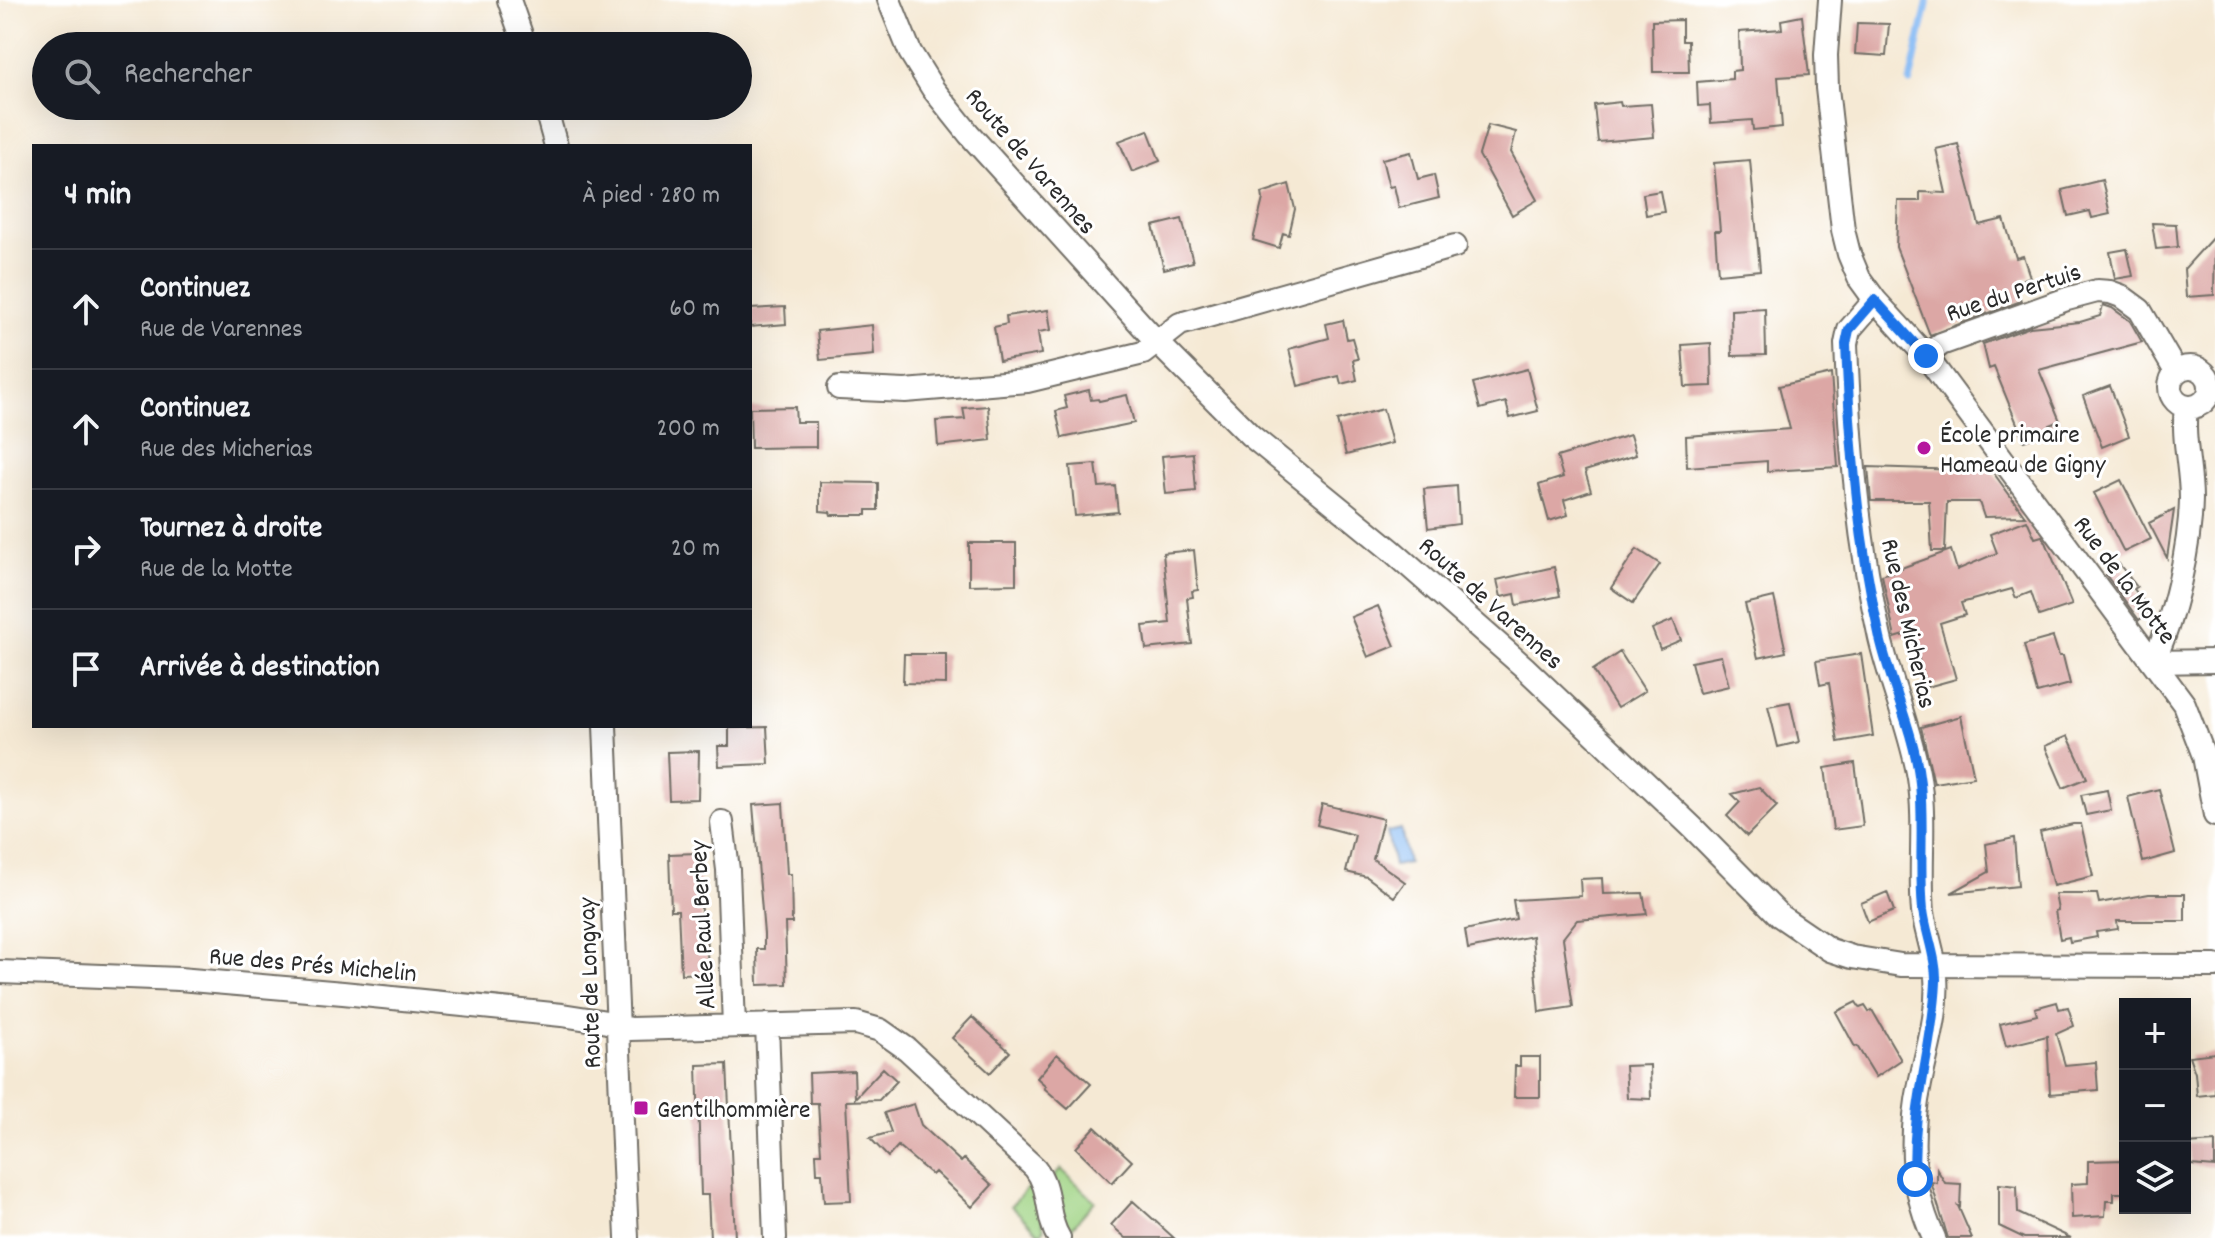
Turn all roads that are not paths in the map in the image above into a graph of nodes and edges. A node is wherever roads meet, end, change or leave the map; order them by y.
1 (509, 0) edge
2 (889, 0) edge
3 (1830, 0) edge
4 (520, 32) edge
5 (549, 120) edge
6 (555, 144) edge
7 (1455, 246) dead end
8 (1875, 300) junction
9 (1156, 341) junction
10 (1926, 356) junction
11 (2176, 372) junction
12 (2212, 381) edge
13 (839, 388) dead end
14 (2186, 407) junction
15 (2215, 661) edge
16 (2153, 662) junction
17 (605, 728) edge
18 (2215, 815) edge
19 (722, 822) dead end
20 (1934, 966) junction
21 (2215, 966) edge
22 (0, 972) edge
23 (767, 1025) junction
24 (734, 1026) junction
25 (619, 1027) junction
26 (627, 1238) edge
27 (775, 1238) edge
28 (1059, 1238) edge
29 (1934, 1238) edge

1 - 4 street
2 - 9 street, Route de Varennes
3 - 8 street, Rue de la Motte
5 - 6 street
7 - 9 street
8 - 10 street, Rue de la Motte
8 - 20 street, Rue des Micherias
9 - 13 street
9 - 20 street, Route de Varennes
10 - 11 street, Rue du Pertuis
10 - 16 street, Rue de la Motte
11 - 12 street
11 - 14 street
12 - 14 street
14 - 16 street
15 - 16 street
16 - 18 street, Rue de la Motte
17 - 25 street, Route de Longvay
19 - 24 street, Allée Paul Berbey
20 - 21 street, Route de Varennes
20 - 29 street, Rue des Micherias
22 - 25 street, Rue des Prés Michelin
23 - 24 street, Rue des Prés Michelin
23 - 27 street
23 - 28 street, Rue des Prés Michelin
24 - 25 street, Rue des Prés Michelin
25 - 26 street, Route de Longvay

